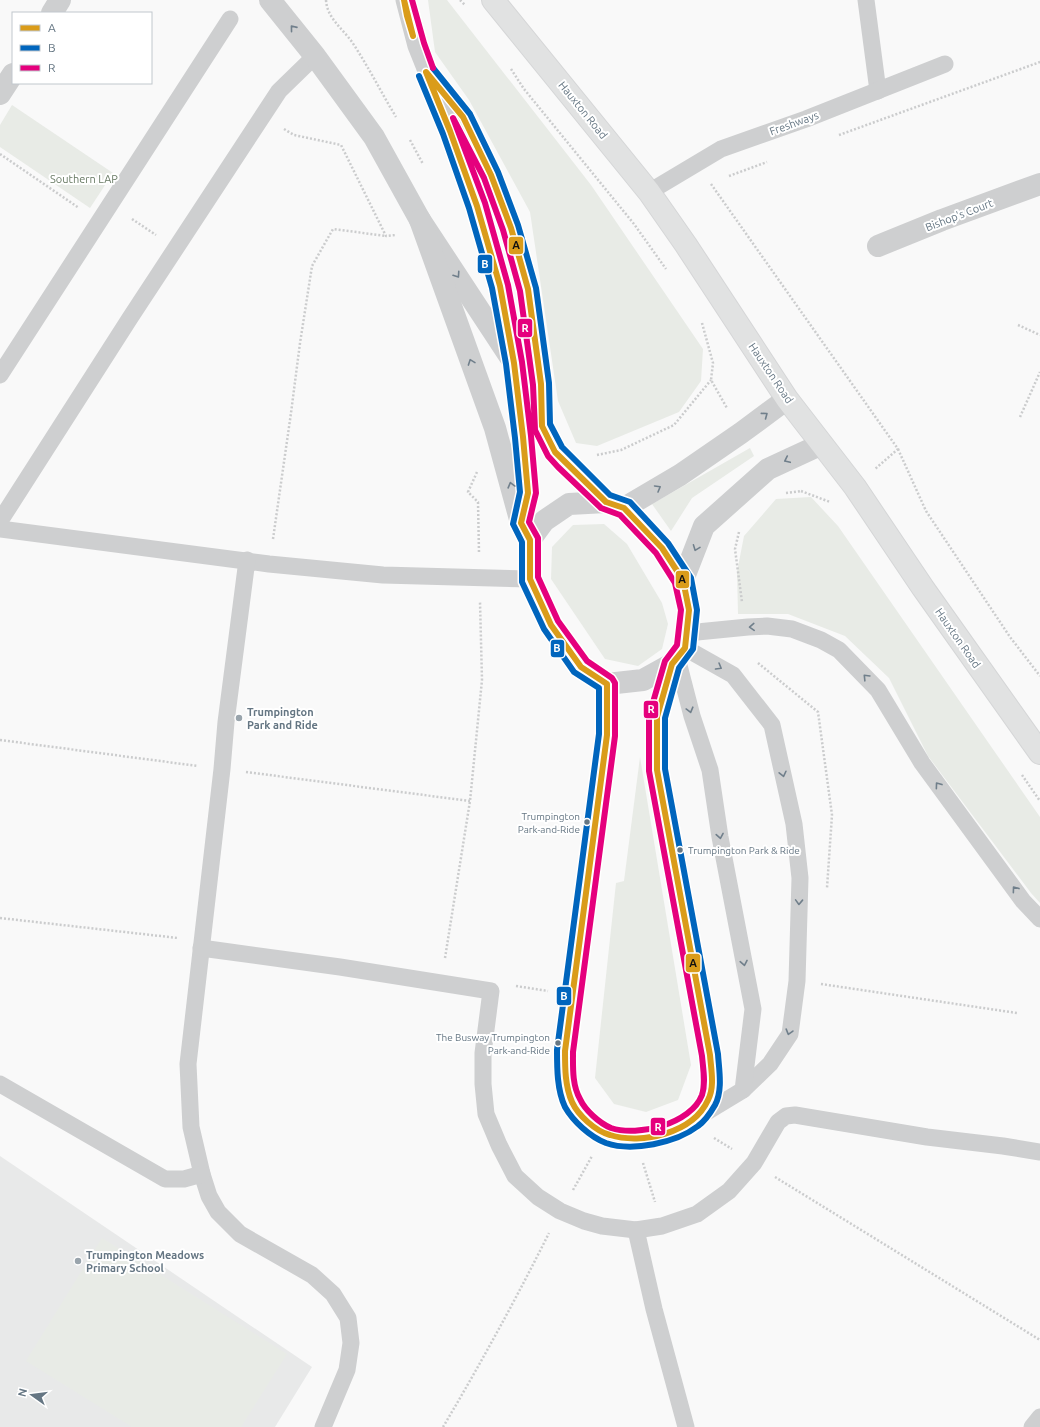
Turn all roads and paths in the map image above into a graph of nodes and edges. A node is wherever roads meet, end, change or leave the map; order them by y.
1 (60, 0) edge
2 (270, 0) edge
3 (404, 0) edge
4 (493, 0) edge
5 (866, 0) edge
6 (53, 12) edge
7 (230, 19) dead end
8 (315, 56) junction
9 (1040, 62) edge
10 (508, 64) dead end
11 (945, 64) dead end
12 (424, 69) junction
13 (12, 76) edge
14 (878, 91) junction
15 (0, 94) edge
16 (263, 115) junction
17 (838, 136) dead end
18 (0, 154) edge
19 (770, 161) dead end
20 (725, 177) dead end
21 (718, 180) dead end
22 (1040, 184) edge
23 (649, 192) junction
24 (110, 204) junction
25 (420, 220) junction
26 (99, 222) junction
27 (397, 235) dead end
28 (386, 236) junction
29 (878, 246) dead end
30 (176, 248) junction
31 (669, 273) dead end
32 (700, 316) dead end
33 (1018, 325) dead end
34 (1040, 335) edge
35 (514, 363) junction
36 (1040, 372) edge
37 (0, 375) edge
38 (711, 380) junction
39 (787, 399) junction
40 (1020, 417) dead end
41 (542, 426) junction
42 (741, 433) junction
43 (822, 444) junction
44 (898, 449) junction
45 (564, 462) junction
46 (479, 468) dead end
47 (768, 469) junction
48 (855, 487) junction
49 (801, 491) junction
50 (779, 494) dead end
51 (615, 505) junction
52 (0, 521) edge
53 (741, 528) dead end
54 (0, 529) edge
55 (526, 531) junction
56 (247, 560) junction
57 (269, 564) junction
58 (479, 578) junction
59 (530, 579) junction
60 (683, 580) junction
61 (748, 627) junction
62 (680, 651) junction
63 (1040, 676) edge
64 (607, 684) junction
65 (1040, 753) edge
66 (1022, 775) dead end
67 (1040, 801) edge
68 (1040, 919) edge
69 (201, 948) junction
70 (442, 982) junction
71 (820, 983) dead end
72 (1017, 1013) dead end
73 (0, 1084) edge
74 (743, 1090) junction
75 (694, 1119) junction
76 (710, 1135) dead end
77 (1040, 1152) edge
78 (593, 1154) dead end
79 (754, 1164) junction
80 (202, 1174) junction
81 (560, 1211) junction
82 (636, 1230) junction
83 (1040, 1340) edge
84 (1040, 1417) edge
85 (323, 1427) edge
86 (443, 1427) edge
87 (686, 1427) edge
88 (1032, 1427) edge

1 - 6 street
8 -> 2 street
3 - 12 lane
4 - 23 main road, Hauxton Road
5 - 14 lane
7 - 24 lane
8 - 16 lane
8 - 25 street
9 - 17 path
10 - 31 path
11 - 14 lane, Freshways
12 - 35 lane
12 - 41 lane
13 - 15 street
14 - 23 lane, Freshways
16 - 28 path
16 - 30 lane
18 - 26 path
19 - 20 path
21 - 44 path
22 - 29 street, Bishop's Court
23 - 39 main road, Hauxton Road
24 - 26 lane
24 - 30 path
25 -> 35 street
55 -> 25 street
26 - 37 lane
27 - 28 path
28 - 57 path
30 - 52 lane
32 - 38 path
33 - 34 path
35 - 41 street
35 - 55 lane
36 - 40 path
38 - 42 path
38 - 45 path
42 -> 39 street
39 - 43 main road, Hauxton Road
41 - 45 street
51 -> 42 street
43 -> 47 street
43 - 48 main road, Hauxton Road
44 - 48 path
44 - 63 path
45 - 51 street
46 - 58 path
47 - 49 path
47 -> 60 street
48 - 49 path
48 - 65 main road, Hauxton Road
49 - 50 path
51 - 55 street
51 - 60 street
53 - 61 path
54 - 56 lane
55 - 59 street
56 - 57 lane
56 - 69 lane
57 - 58 lane
58 - 59 lane
58 - 70 path
59 - 64 street
60 - 62 street
61 - 62 lane
68 -> 61 lane
62 - 64 street
62 -> 74 lane
62 -> 74 lane
62 - 75 lane
64 - 75 lane
66 - 67 path
69 - 70 lane
69 - 80 lane
70 - 81 lane
71 - 72 path
73 - 80 lane
74 - 75 lane
76 - 79 path
77 - 79 lane
78 - 81 path
79 - 82 lane
79 - 83 path
80 - 85 lane
81 - 82 lane
81 - 86 path
82 - 87 lane
84 - 88 lane

